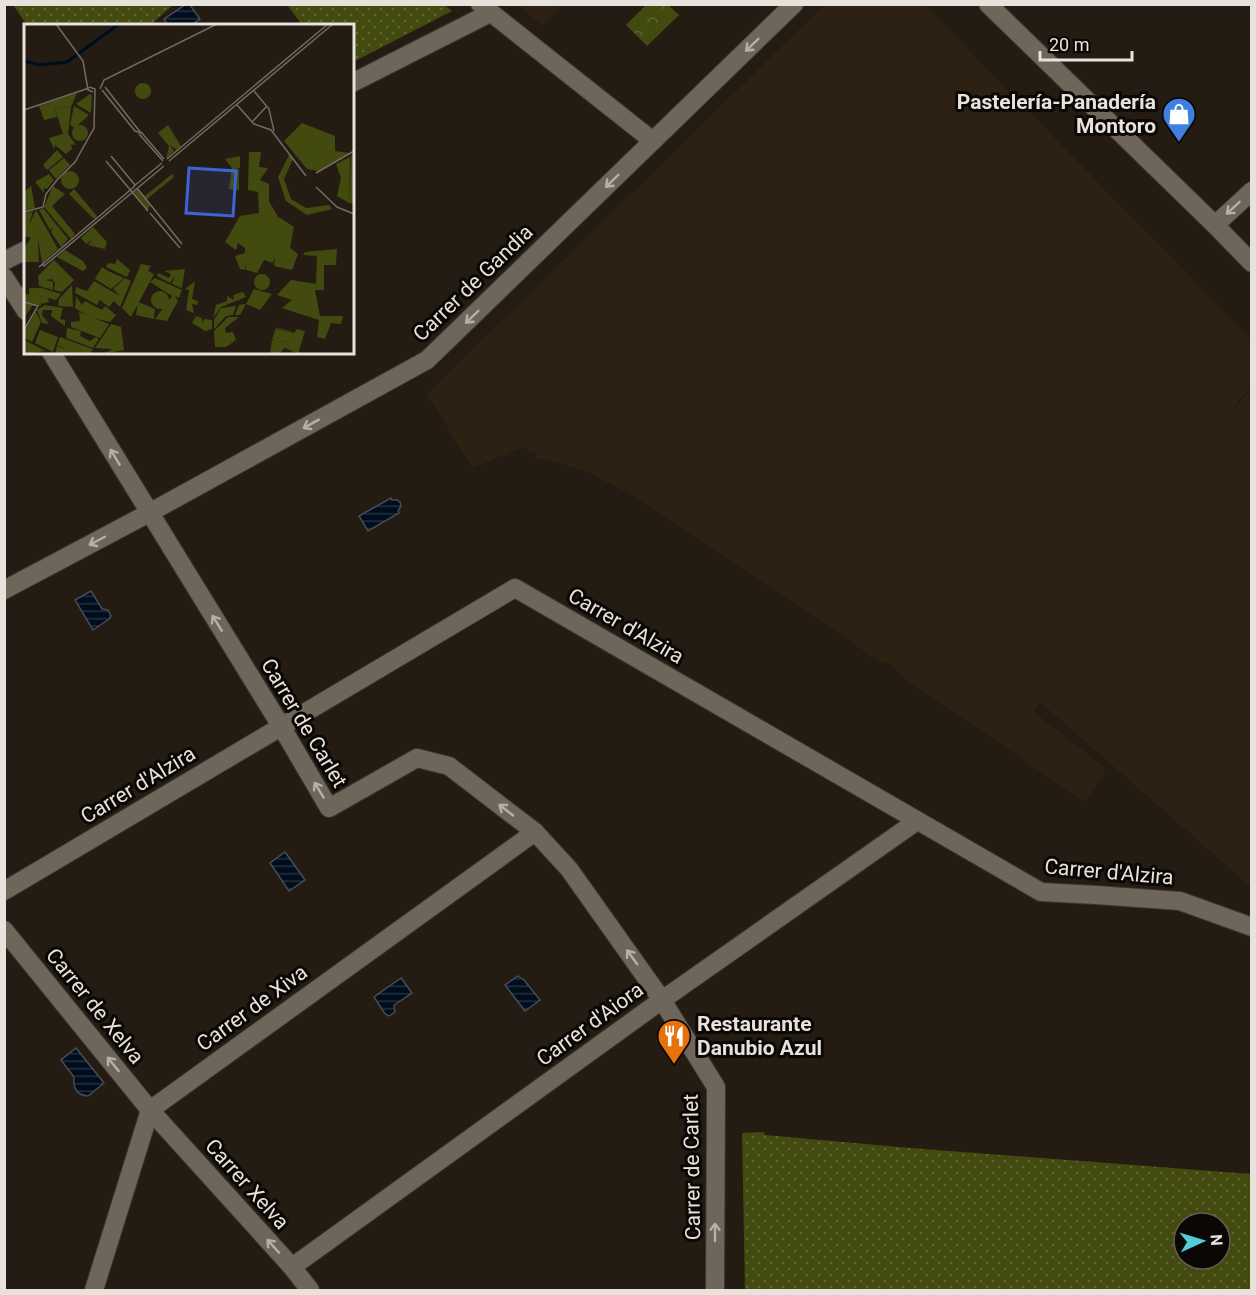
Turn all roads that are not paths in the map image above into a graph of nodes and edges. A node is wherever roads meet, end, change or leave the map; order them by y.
1 (794, 4) edge
2 (988, 4) edge
3 (485, 9) edge
4 (354, 82) edge
5 (653, 141) junction
6 (1251, 191) edge
7 (1215, 225) junction
8 (24, 251) edge
9 (4, 261) edge
10 (1251, 263) edge
11 (4, 277) edge
12 (24, 308) edge
13 (52, 354) edge
14 (149, 513) junction
15 (4, 590) edge
16 (281, 726) junction
17 (917, 821) junction
18 (535, 832) junction
19 (4, 891) edge
20 (1251, 927) edge
21 (4, 930) edge
22 (662, 1000) junction
23 (150, 1110) junction
24 (292, 1267) junction
25 (94, 1290) edge
26 (310, 1290) edge
27 (715, 1290) edge

1 -> 5 street, Carrer de Gandia
2 - 7 street
3 - 4 street
3 - 5 street
5 -> 14 street, Carrer de Gandia
6 -> 7 street
7 - 10 street
8 - 9 street
11 - 12 street
14 -> 13 street, Carrer de Carlet
14 -> 15 street, Carrer de Gandia
16 -> 14 street, Carrer de Carlet
16 - 17 street, Carrer d'Alzira
18 -> 16 street, Carrer de Carlet
16 - 19 street, Carrer d'Alzira
17 - 20 street, Carrer d'Alzira
17 - 22 street, Carrer d'Aiora
22 -> 18 street, Carrer de Carlet
18 - 23 street, Carrer de Xiva
23 -> 21 street, Carrer de Xelva
22 - 24 street, Carrer d'Aiora
27 -> 22 street, Carrer de Carlet
24 -> 23 street, Carrer Xelva
23 - 25 street
24 - 26 street, Carrer Xelva

